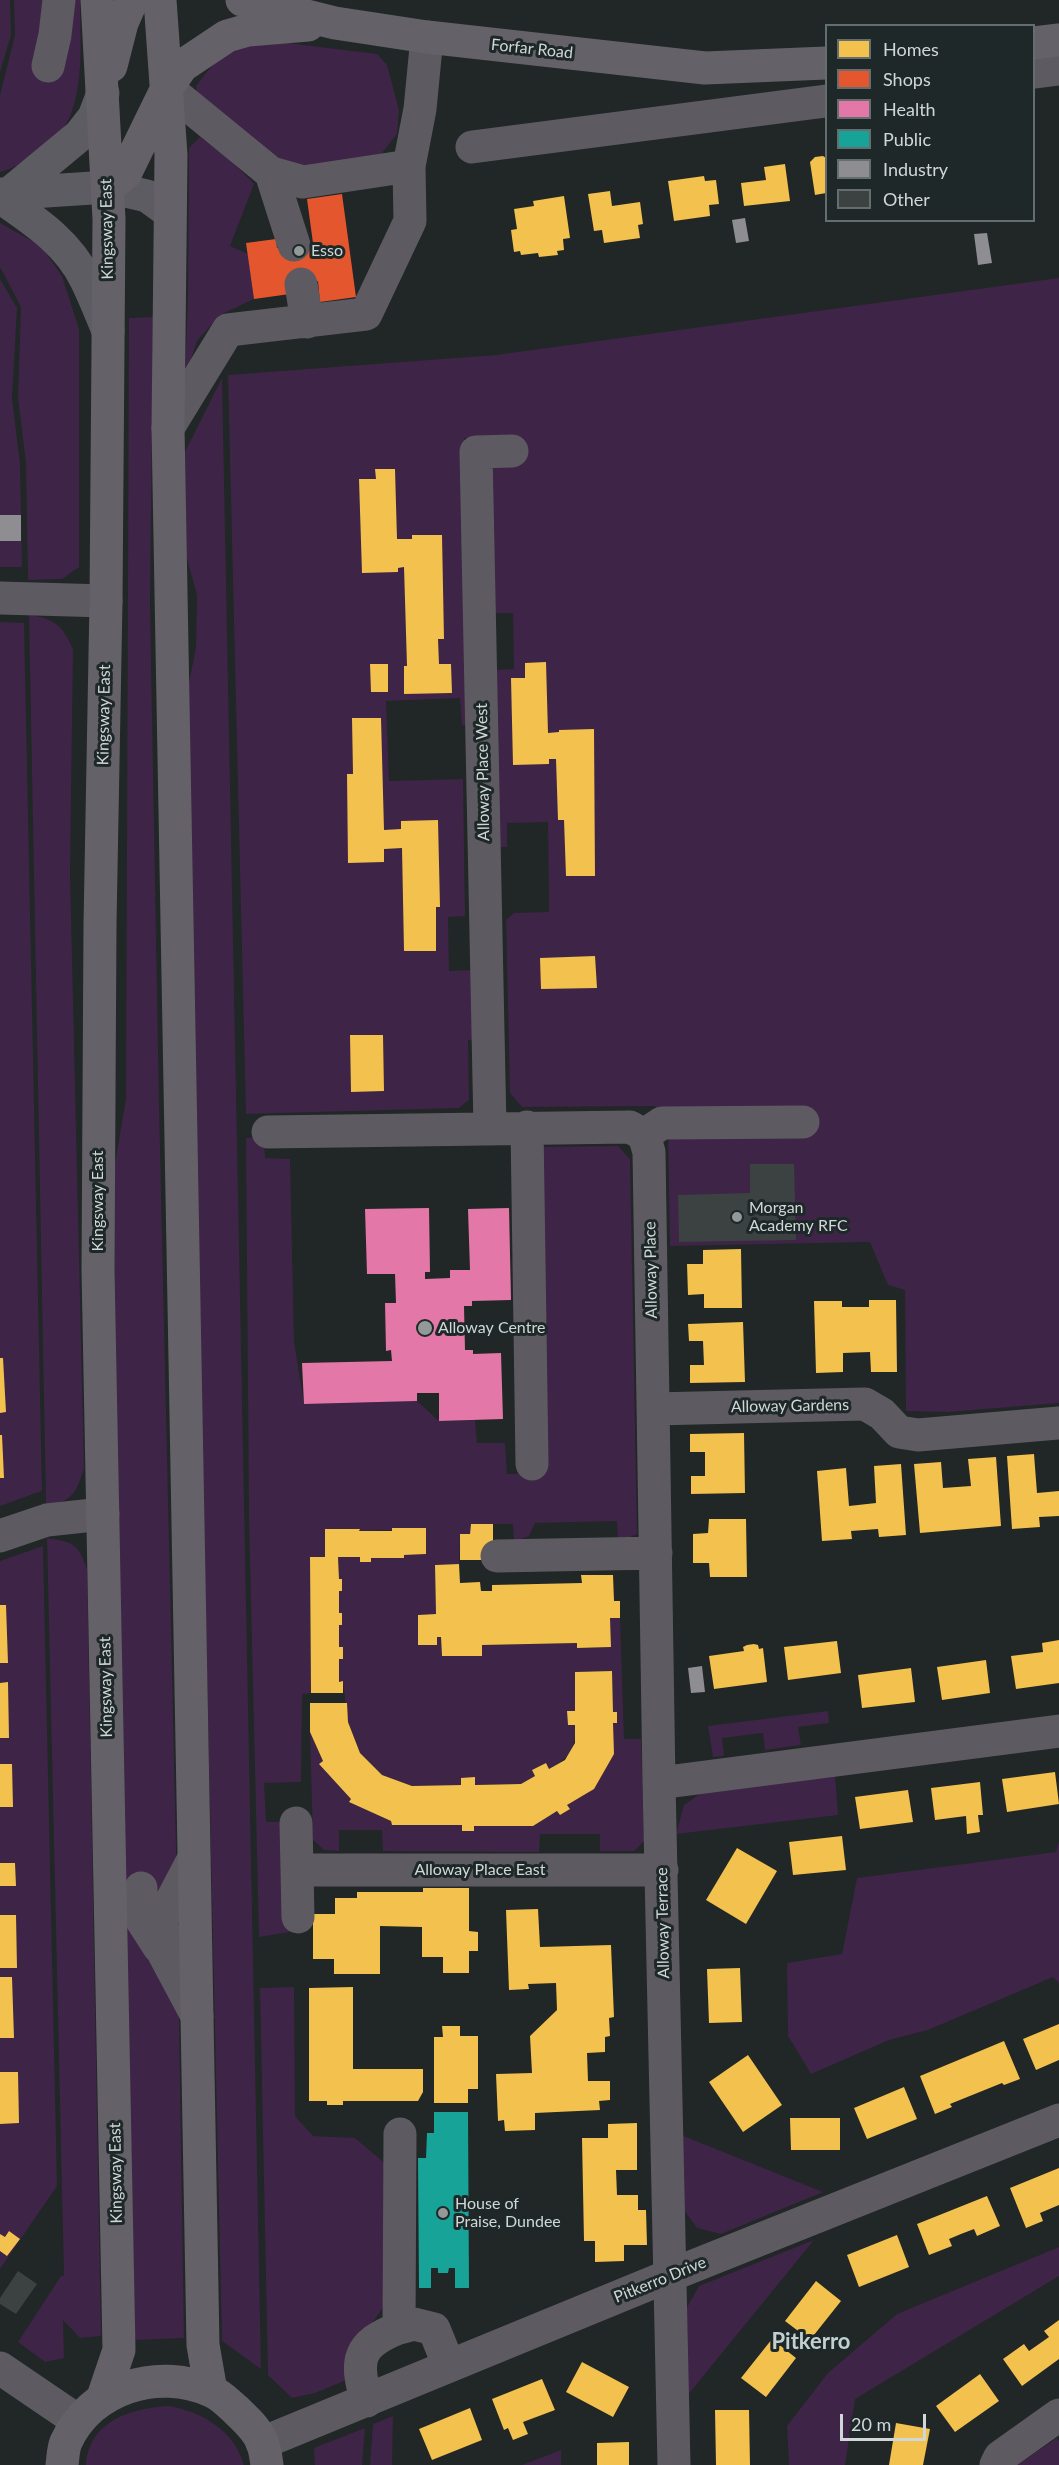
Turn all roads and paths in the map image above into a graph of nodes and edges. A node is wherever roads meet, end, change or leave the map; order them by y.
1 (59, 0) edge
2 (97, 0) edge
3 (132, 0) edge
4 (160, 0) edge
5 (242, 0) edge
6 (335, 23) junction
7 (427, 37) junction
8 (1059, 40) edge
9 (1035, 43) edge
10 (48, 66) dead end
11 (825, 66) edge
12 (1059, 69) edge
13 (1035, 72) edge
14 (167, 88) junction
15 (103, 93) junction
16 (825, 101) edge
17 (472, 147) dead end
18 (409, 166) junction
19 (271, 173) junction
20 (108, 187) junction
21 (3, 195) edge
22 (170, 212) junction
23 (294, 245) dead end
24 (301, 284) dead end
25 (307, 322) junction
26 (108, 331) junction
27 (168, 428) junction
28 (512, 451) dead end
29 (0, 598) edge
30 (106, 601) junction
31 (803, 1122) dead end
32 (527, 1127) junction
33 (490, 1128) junction
34 (268, 1132) dead end
35 (644, 1135) junction
36 (654, 1409) junction
37 (1059, 1423) edge
38 (532, 1464) dead end
39 (103, 1514) junction
40 (0, 1536) edge
41 (656, 1553) junction
42 (497, 1556) dead end
43 (1059, 1731) edge
44 (659, 1783) junction
45 (297, 1823) dead end
46 (194, 1858) junction
47 (297, 1870) junction
48 (662, 1870) junction
49 (141, 1888) dead end
50 (298, 1917) dead end
51 (164, 1954) junction
52 (197, 2016) junction
53 (1059, 2120) edge
54 (400, 2134) dead end
55 (671, 2275) junction
56 (399, 2328) junction
57 (449, 2366) junction
58 (0, 2368) edge
59 (211, 2391) junction
60 (367, 2401) junction
61 (90, 2410) junction
62 (1059, 2415) edge
63 (265, 2454) edge
64 (62, 2465) edge
65 (674, 2465) edge
66 (996, 2465) edge

1 - 10 street
2 - 15 highway, Kingsway East
3 - 15 highway
4 - 14 highway
5 - 6 highway, Forfar Road
6 - 7 highway, Forfar Road
6 - 14 highway
7 - 11 highway, Forfar Road
7 - 18 street
8 - 9 highway
12 - 13 street
14 - 19 street
14 - 20 highway
14 - 22 highway
15 - 20 highway, Kingsway East
15 - 21 main road
16 - 17 street
18 - 19 street
18 - 25 street
19 - 23 street
20 - 21 main road
20 - 22 main road
20 - 26 highway, Kingsway East
21 - 26 main road
22 - 27 highway
24 - 25 street
25 - 27 street
26 - 30 highway, Kingsway East
27 - 46 highway
28 - 33 street, Alloway Place West
29 - 30 street
30 - 39 highway, Kingsway East
31 - 35 street
32 - 33 street
32 - 35 street
32 - 38 street
33 - 34 street
35 - 36 street, Alloway Place
36 - 37 street, Alloway Gardens
36 - 41 street, Alloway Place
39 - 40 street
39 - 61 highway, Kingsway East
41 - 42 street
41 - 44 street, Alloway Place
43 - 44 street
44 - 48 street, Alloway Terrace
45 - 47 street
46 - 51 street
46 - 52 highway
47 - 48 street, Alloway Place East
47 - 50 street
48 - 55 street, Alloway Terrace
49 - 51 street
51 - 52 street
52 - 59 highway
53 - 55 street, Pitkerro Drive
54 - 56 street
55 - 57 street, Pitkerro Drive
55 - 65 street, Alloway Terrace
56 - 57 street
56 - 60 street
57 - 60 street, Pitkerro Drive
58 - 61 street
59 - 61 highway
59 - 63 highway
60 - 63 street, Pitkerro Drive
61 - 64 highway, Kingsway East
62 - 66 street

